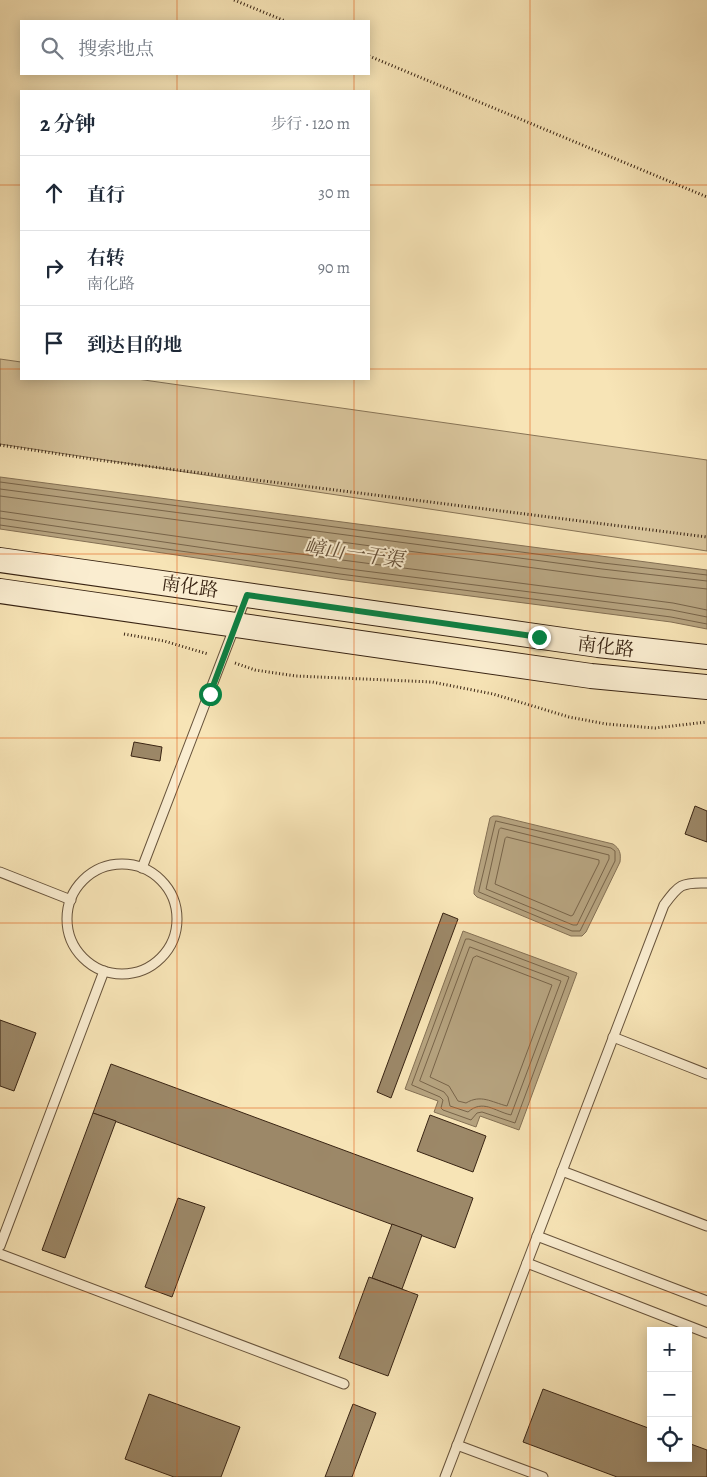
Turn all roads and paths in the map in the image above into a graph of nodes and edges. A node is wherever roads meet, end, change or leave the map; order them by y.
1 (234, 0) edge
2 (283, 20) edge
3 (370, 56) edge
4 (707, 197) edge
5 (0, 445) edge
6 (707, 537) edge
7 (0, 560) edge
8 (0, 591) edge
9 (247, 595) junction
10 (236, 625) junction
11 (116, 633) dead end
12 (707, 657) edge
13 (223, 659) junction
14 (707, 687) edge
15 (707, 722) edge
16 (142, 868) junction
17 (0, 872) edge
18 (707, 883) edge
19 (71, 900) junction
20 (104, 971) junction
21 (613, 1038) junction
22 (707, 1074) edge
23 (562, 1171) junction
24 (707, 1226) edge
25 (537, 1236) junction
26 (0, 1246) edge
27 (0, 1254) edge
28 (527, 1264) junction
29 (707, 1301) edge
30 (707, 1333) edge
31 (344, 1384) dead end
32 (458, 1445) junction
33 (445, 1477) edge
34 (543, 1477) edge

1 - 2 path
3 - 4 path
5 - 6 path
7 - 9 main road, 南化路
8 - 10 main road, 南化路
9 - 10 lane
9 - 12 main road, 南化路
10 - 13 lane
10 - 14 main road, 南化路
11 - 13 path
13 - 15 path
13 - 16 lane
16 - 19 lane
16 - 20 lane
17 - 19 lane
18 - 21 lane
19 - 20 lane
20 - 26 lane
21 - 22 lane
21 - 23 lane
23 - 24 lane
23 - 25 lane
25 - 28 lane
25 - 29 lane
27 - 31 lane
28 - 30 lane
28 - 32 lane
32 - 33 lane
32 - 34 lane

